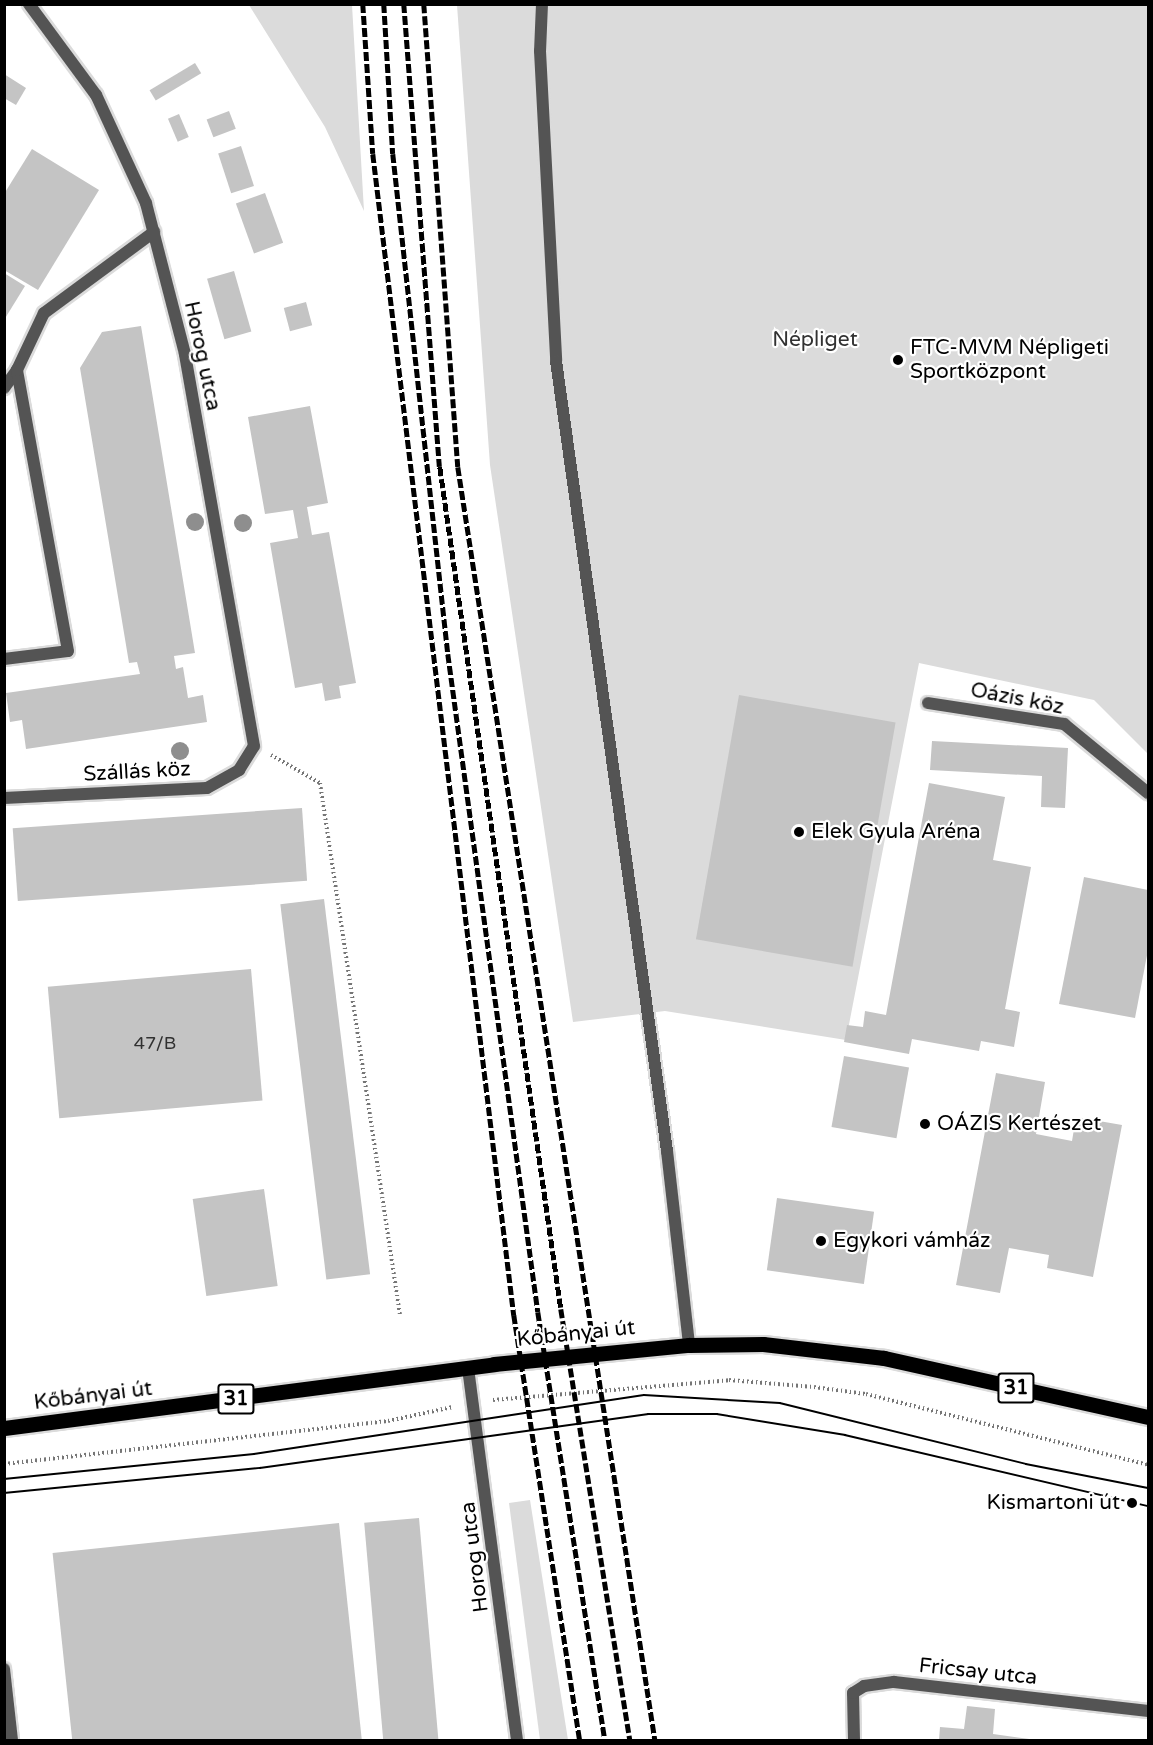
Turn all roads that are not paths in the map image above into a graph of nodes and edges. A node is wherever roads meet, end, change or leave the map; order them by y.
1 (29, 4) edge
2 (542, 4) edge
3 (154, 232) junction
4 (17, 370) junction
5 (4, 388) edge
6 (4, 659) edge
7 (928, 703) dead end
8 (254, 746) joint
9 (1149, 793) edge
10 (4, 798) edge
11 (689, 1345) junction
12 (468, 1368) junction
13 (1149, 1417) edge
14 (4, 1428) edge
15 (4, 1669) edge
16 (1149, 1711) edge
17 (12, 1740) edge
18 (517, 1740) edge
19 (854, 1740) edge

1 - 3 street, Horog utca
2 - 11 street
3 - 4 street
3 - 8 street, Horog utca
4 - 5 street
4 - 6 street
7 - 9 street, Oázis köz
8 - 10 street, Szállás köz
11 - 12 main road, Kőbányai út / 31
11 - 13 main road, Kőbányai út / 31
12 - 14 main road, Kőbányai út / 31
12 - 18 street, Horog utca
15 - 17 street
16 - 19 street, Fricsay utca

